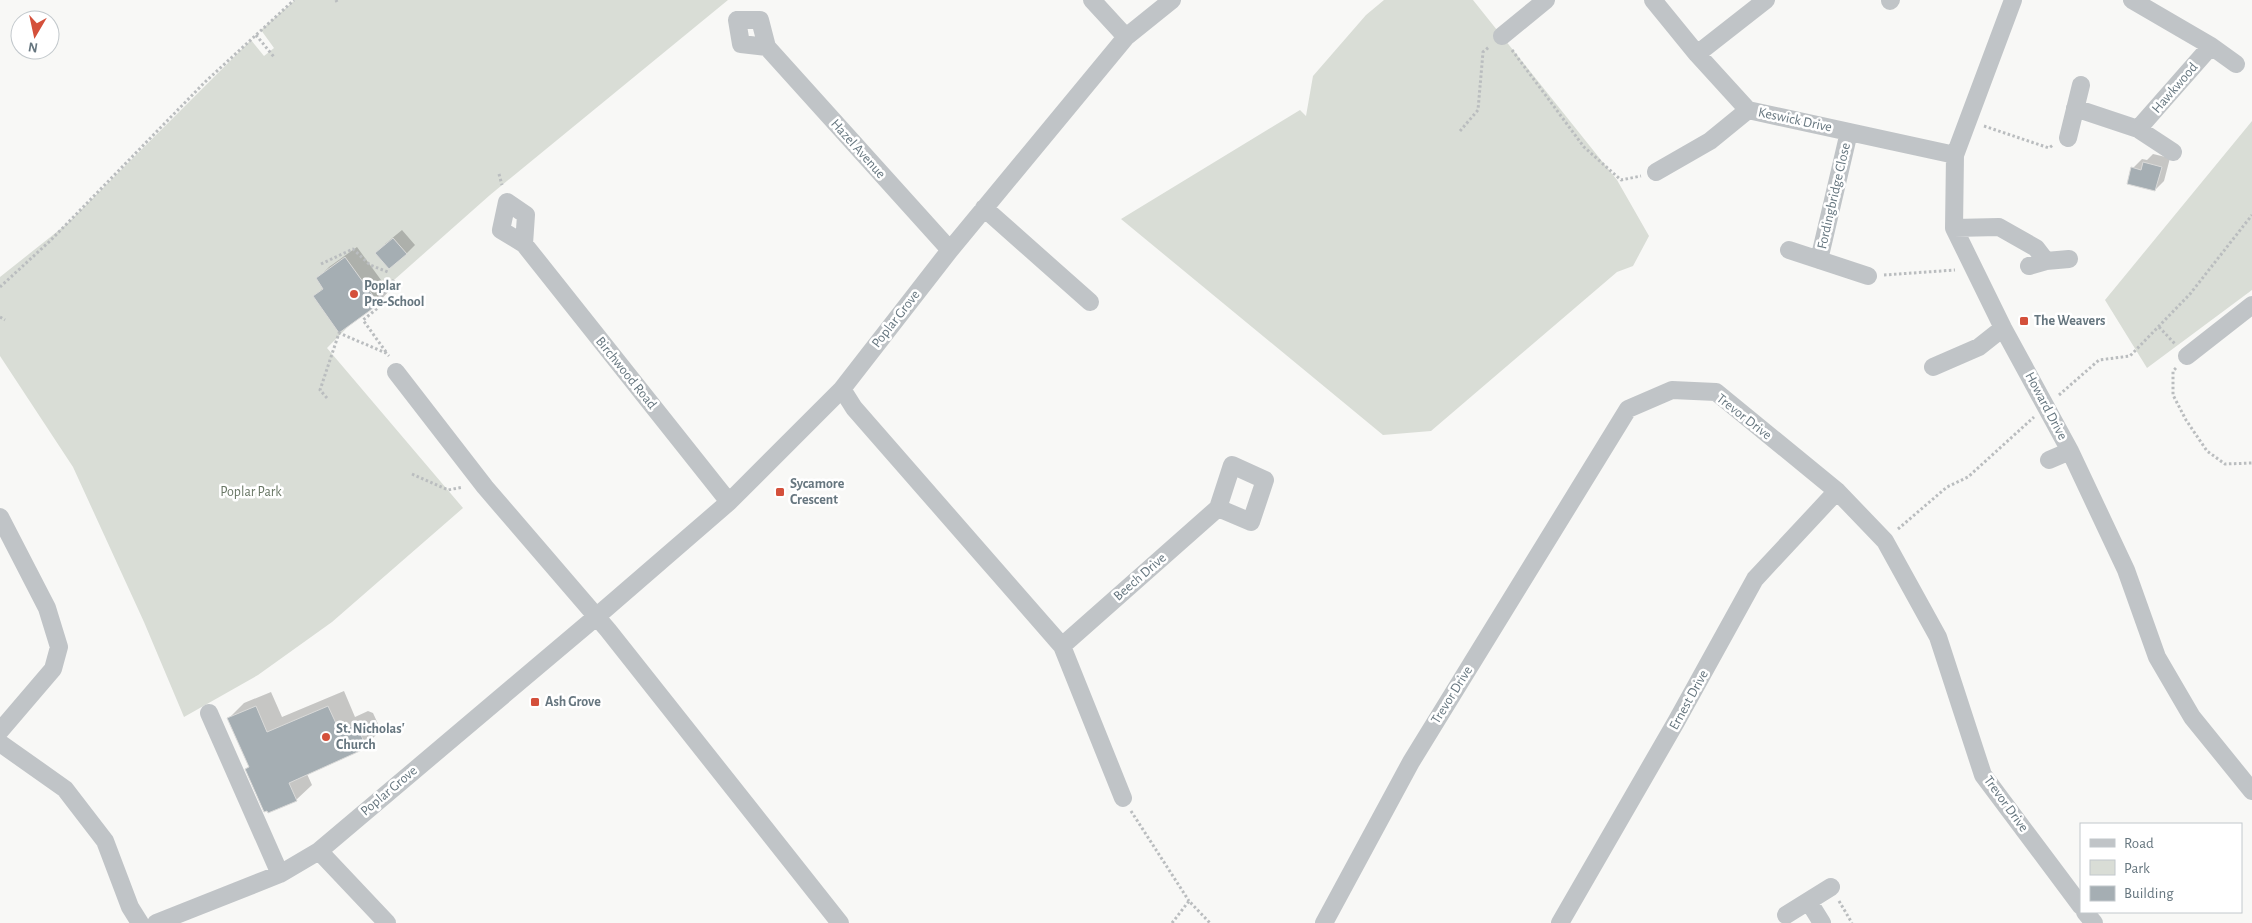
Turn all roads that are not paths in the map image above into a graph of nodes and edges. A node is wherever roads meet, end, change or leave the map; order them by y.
1 (1092, 0) edge
2 (1172, 0) edge
3 (1546, 0) edge
4 (1652, 0) edge
5 (1766, 0) edge
6 (2013, 0) edge
7 (2132, 0) edge
8 (1502, 36) road end
9 (1126, 37) junction
10 (767, 46) dead end
11 (2211, 46) junction
12 (1697, 54) junction
13 (2236, 64) dead end
14 (2081, 85) dead end
15 (2075, 108) junction
16 (1748, 110) junction
17 (2138, 129) junction
18 (1849, 132) junction
19 (2068, 138) road end
20 (2173, 152) dead end
21 (1955, 155) junction
22 (1656, 172) road end
23 (984, 208) junction
24 (1954, 228) junction
25 (524, 244) dead end
26 (950, 250) junction
27 (1789, 250) dead end
28 (2069, 259) dead end
29 (1819, 260) junction
30 (1868, 276) road end
31 (1090, 302) dead end
32 (2252, 305) edge
33 (2003, 328) junction
34 (2187, 356) road end
35 (1933, 367) dead end
36 (396, 372) road end
37 (842, 389) junction
38 (2070, 450) junction
39 (2049, 460) dead end
40 (1837, 491) junction
41 (729, 502) junction
42 (1218, 508) dead end
43 (0, 517) edge
44 (596, 617) junction
45 (1062, 646) junction
46 (209, 713) dead end
47 (0, 731) edge
48 (0, 743) edge
49 (2252, 791) edge
50 (1122, 798) road end
51 (318, 851) junction
52 (280, 874) junction
53 (1831, 888) road end
54 (1808, 902) junction
55 (2080, 905) edge
56 (2086, 913) edge
57 (1786, 915) dead end
58 (140, 923) edge
59 (156, 923) edge
60 (387, 923) edge
61 (840, 923) edge
62 (1324, 923) edge
63 (1560, 923) edge
64 (1822, 923) edge
65 (2094, 923) edge

1 - 9 street
2 - 9 street, Poplar Grove
3 - 8 street
4 - 12 street, Keswick Drive
5 - 12 street
6 - 21 street, Howard Drive
7 - 11 street
9 - 23 street, Poplar Grove
10 - 26 street, Hazel Avenue
11 - 13 street
11 - 17 street, Hawkwood
12 - 16 street, Keswick Drive
14 - 15 street
15 - 17 street
15 - 19 street
16 - 18 street, Keswick Drive
16 - 22 street
17 - 20 street
18 - 21 street, Keswick Drive
18 - 29 street, Fordingbridge Close
21 - 24 street, Howard Drive
23 - 26 street, Poplar Grove
23 - 31 street
24 - 28 street
24 - 33 street, Howard Drive
25 - 41 street, Birchwood Road
26 - 37 street, Poplar Grove
27 - 29 street, Fordingbridge Close
29 - 30 street, Fordingbridge Close
32 - 34 street
33 - 35 street
33 - 38 street, Howard Drive
36 - 44 street
37 - 41 street, Poplar Grove
37 - 45 street
38 - 39 street
38 - 49 street, Howard Drive
40 - 55 street, Trevor Drive
40 - 62 street, Trevor Drive
40 - 63 street, Ernest Drive
41 - 44 street, Poplar Grove
42 - 45 street, Beech Drive
43 - 47 street
44 - 51 street, Poplar Grove
44 - 61 street
45 - 50 street
46 - 52 street
48 - 58 street
51 - 52 street, Poplar Grove
51 - 60 street
52 - 59 street, Poplar Grove
53 - 54 street
54 - 57 street
54 - 64 street
56 - 65 street

